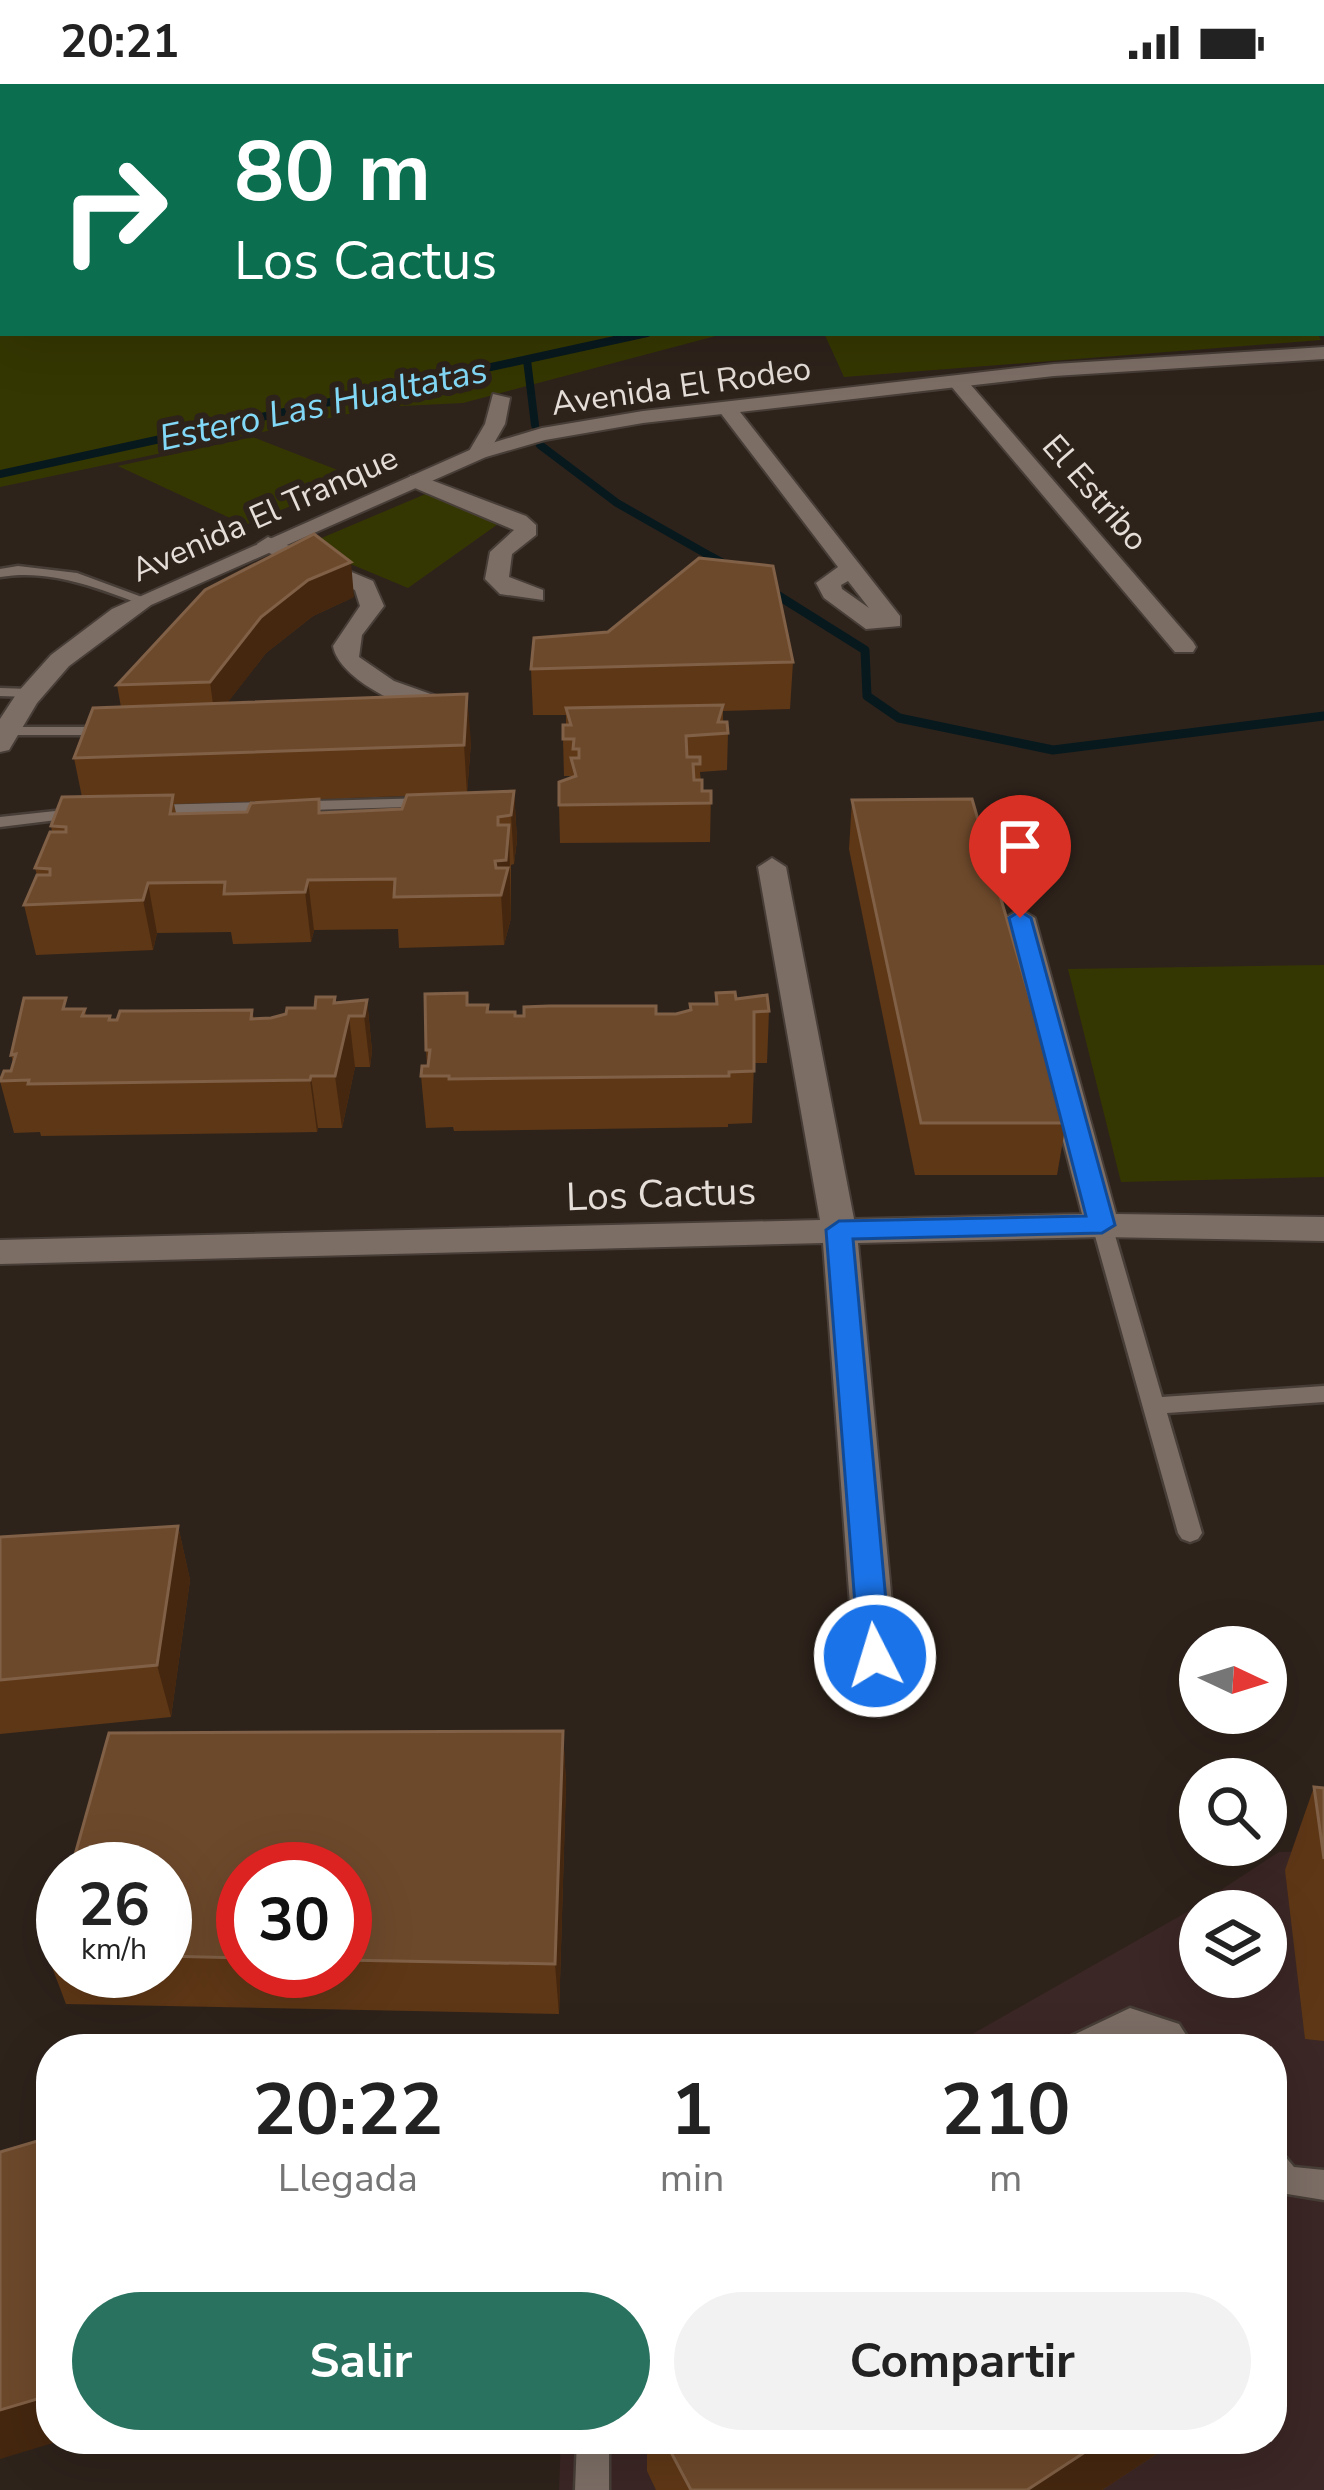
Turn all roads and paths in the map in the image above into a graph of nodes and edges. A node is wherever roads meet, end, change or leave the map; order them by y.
1 (1324, 353) edge
2 (956, 381) junction
3 (500, 398) dead end
4 (726, 407) junction
5 (479, 453) junction
6 (418, 481) junction
7 (268, 544) junction
8 (851, 569) dead end
9 (0, 573) edge
10 (535, 595) dead end
11 (143, 601) junction
12 (1184, 647) dead end
13 (0, 692) edge
14 (30, 693) junction
15 (447, 708) edge
16 (141, 732) edge
17 (3, 738) edge
18 (441, 803) edge
19 (111, 810) edge
20 (135, 810) edge
21 (0, 822) edge
22 (772, 867) dead end
23 (1020, 918) dead end
24 (1102, 1225) junction
25 (1324, 1229) edge
26 (839, 1230) junction
27 (0, 1252) edge
28 (1324, 1394) edge
29 (1154, 1406) junction
30 (1190, 1533) dead end
31 (879, 1699) dead end
32 (1104, 2034) edge
33 (1170, 2034) edge
34 (1287, 2181) edge
35 (1324, 2185) edge
36 (593, 2454) edge
37 (592, 2490) edge

1 - 2 street, Avenida El Rodeo
2 - 4 street, Avenida El Rodeo
2 - 12 street, El Estribo
3 - 5 street
4 - 5 street, Avenida El Rodeo
4 - 8 street
5 - 6 street, Avenida El Tranque
6 - 7 street, Avenida El Tranque
6 - 10 street
7 - 11 street, Avenida El Tranque
7 - 15 street
9 - 11 lane
11 - 14 street, Avenida El Tranque
13 - 14 lane
14 - 17 street, Avenida El Tranque
16 - 17 lane
18 - 20 lane
19 - 21 lane
22 - 26 street
23 - 24 street
24 - 25 street, Los Cactus
24 - 26 street, Los Cactus
24 - 29 lane
26 - 27 street, Los Cactus
26 - 31 street
28 - 29 lane
29 - 30 lane
32 - 33 lane
34 - 35 lane
36 - 37 lane

